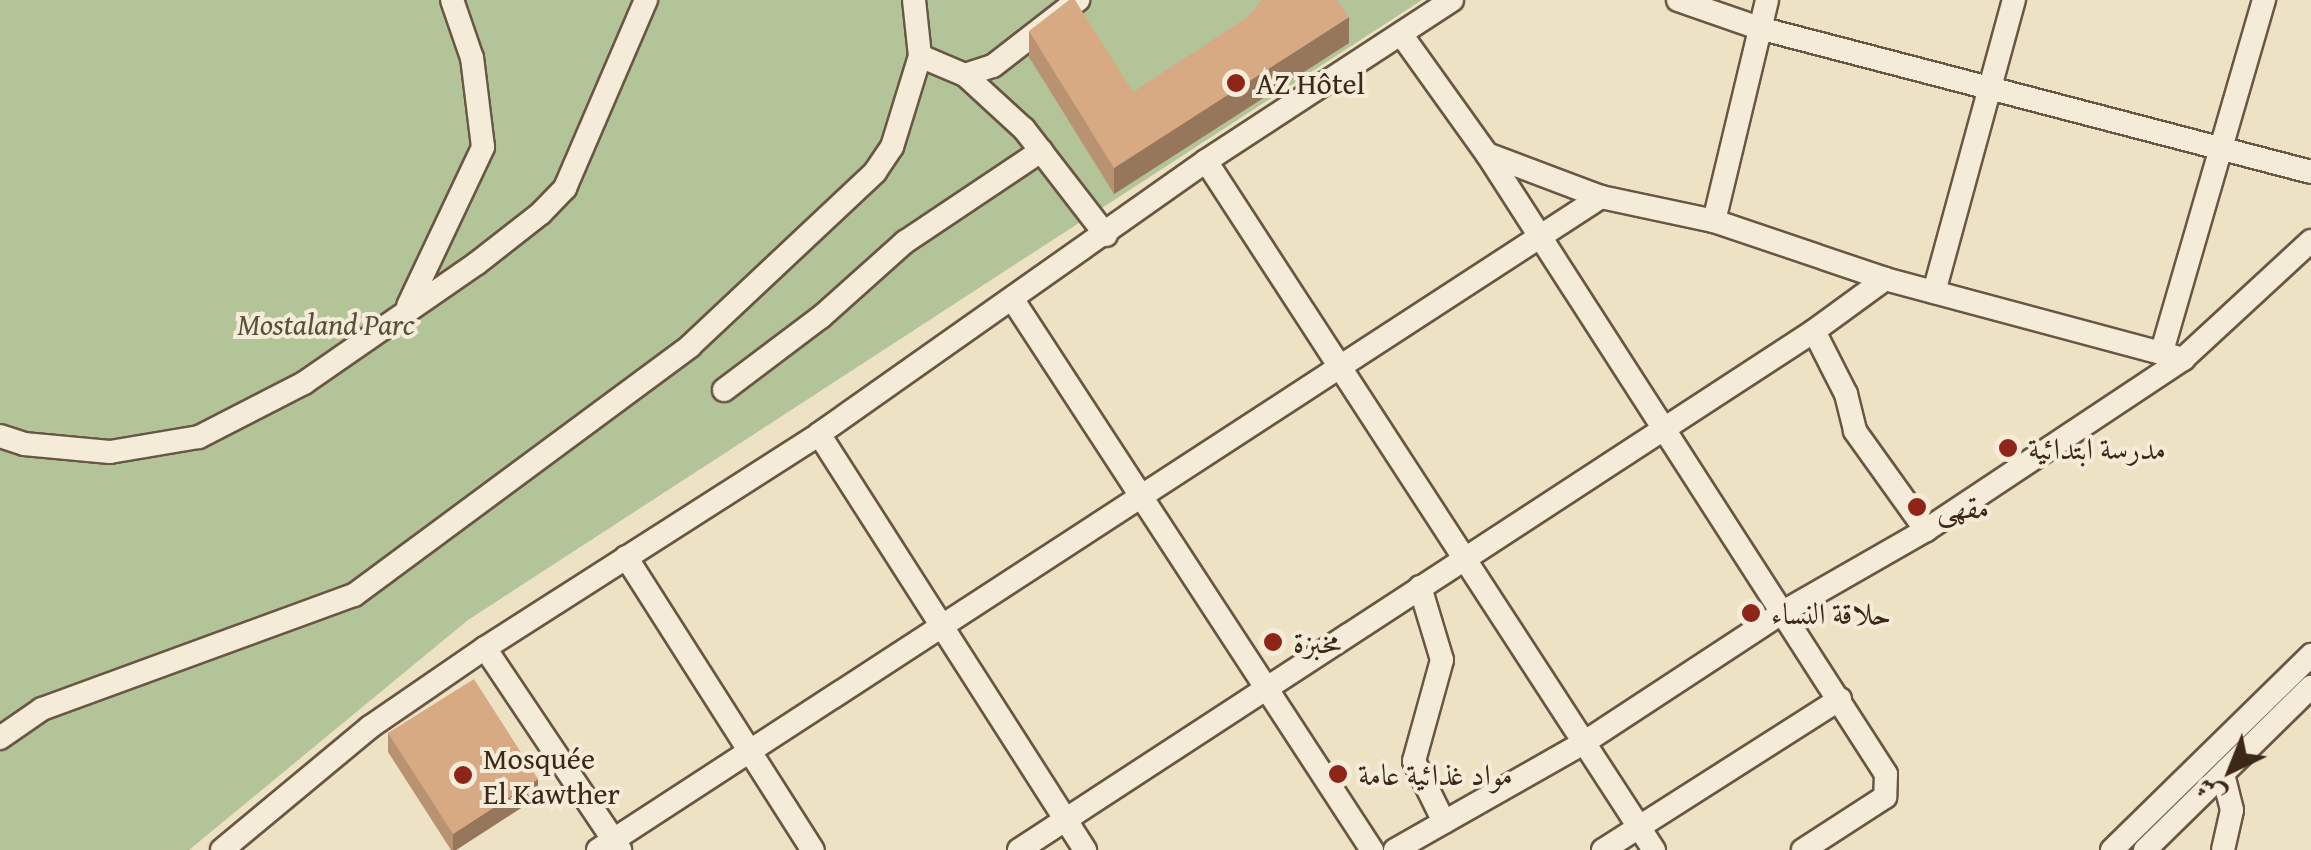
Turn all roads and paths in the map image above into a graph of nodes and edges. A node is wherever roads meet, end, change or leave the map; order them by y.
1 (452, 0) edge
2 (646, 0) edge
3 (914, 0) edge
4 (1078, 0) edge
5 (1452, 0) edge
6 (1678, 0) edge
7 (1767, 0) edge
8 (2014, 0) edge
9 (2264, 0) edge
10 (1759, 28) junction
11 (1401, 34) junction
12 (920, 56) junction
13 (965, 75) junction
14 (1988, 90) junction
15 (2222, 150) junction
16 (1041, 151) junction
17 (1486, 154) junction
18 (1206, 162) junction
19 (2311, 172) edge
20 (1601, 197) junction
21 (1714, 221) junction
22 (1106, 235) junction
23 (1538, 238) junction
24 (2311, 240) edge
25 (1886, 278) junction
26 (1934, 292) junction
27 (1013, 300) junction
28 (407, 308) junction
29 (1814, 331) junction
30 (2172, 355) junction
31 (1338, 368) junction
32 (724, 390) dead end
33 (1662, 426) junction
34 (820, 434) junction
35 (0, 436) edge
36 (1140, 497) junction
37 (1926, 530) junction
38 (626, 557) junction
39 (1464, 558) junction
40 (1420, 587) junction
41 (1783, 612) junction
42 (941, 626) junction
43 (485, 648) junction
44 (2311, 655) edge
45 (2311, 688) edge
46 (1266, 692) junction
47 (1840, 699) junction
48 (0, 738) edge
49 (1585, 742) junction
50 (752, 749) junction
51 (2223, 774) junction
52 (1066, 820) junction
53 (1444, 822) junction
54 (1640, 828) junction
55 (610, 846) edge
56 (222, 850) edge
57 (813, 850) edge
58 (1019, 850) edge
59 (1085, 850) edge
60 (1372, 850) edge
61 (1395, 850) edge
62 (1603, 850) edge
63 (1654, 850) edge
64 (1803, 850) edge
65 (2112, 850) edge
66 (2145, 850) edge
67 (2223, 850) edge

1 - 28 street
2 - 28 street
3 - 12 street
4 - 13 street
5 - 11 street
6 - 10 street
7 - 10 street
8 - 14 street
9 - 15 street
10 - 14 street
10 - 21 street
11 - 17 street
11 - 18 street
12 - 13 street
12 - 48 street
13 - 16 street
14 - 15 street
14 - 26 street
15 - 19 street
15 - 30 street
16 - 22 street
16 - 32 street
17 - 20 street
17 - 23 street
18 - 22 street
18 - 31 street
20 - 21 street
20 - 23 street
21 - 25 street
22 - 27 street
23 - 31 street
23 - 33 street
24 - 30 street
25 - 26 street
25 - 29 street
26 - 30 street
27 - 34 street
27 - 36 street
28 - 35 street
29 - 33 street
29 - 37 street
30 - 37 street
31 - 36 street
31 - 39 street
33 - 39 street
33 - 41 street
34 - 38 street
34 - 42 street
36 - 42 street
36 - 46 street
37 - 41 street
38 - 43 street
38 - 50 street
39 - 40 street
39 - 49 street
40 - 46 street
40 - 53 street
41 - 47 street
41 - 49 street
42 - 50 street
42 - 52 street
43 - 55 street
43 - 56 street
44 - 65 street
45 - 51 street
46 - 52 street
46 - 60 street
47 - 54 street
47 - 64 street
49 - 53 street
49 - 54 street
50 - 55 street
50 - 57 street
51 - 66 street
51 - 67 street
52 - 58 street
52 - 59 street
53 - 61 street
54 - 62 street
54 - 63 street

